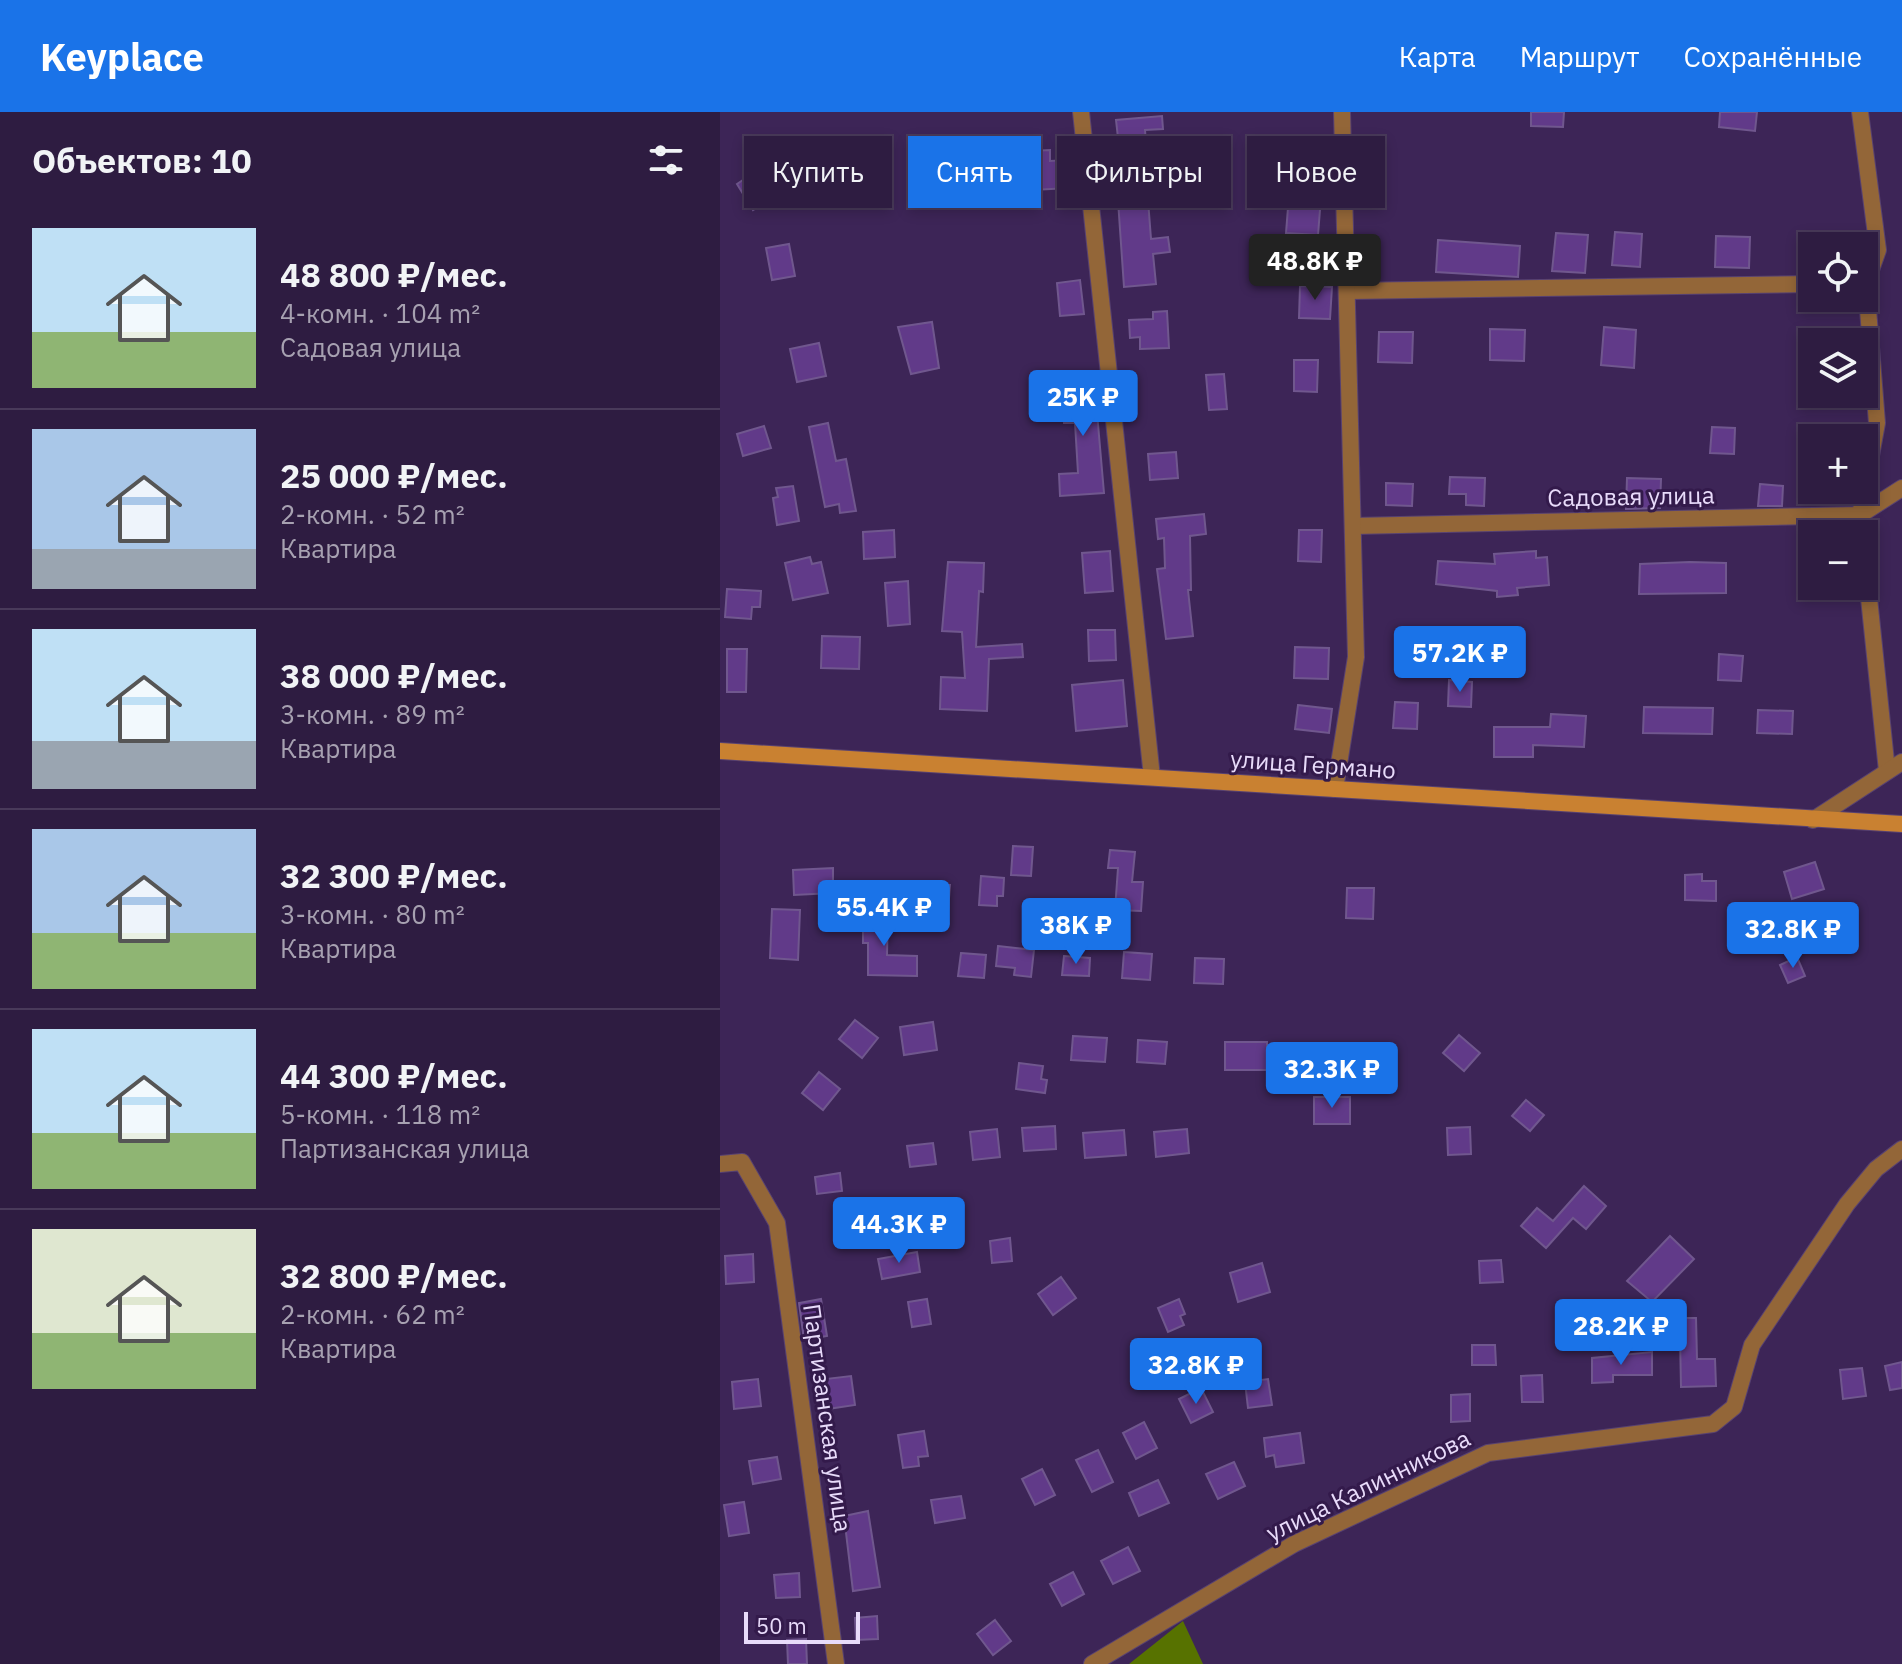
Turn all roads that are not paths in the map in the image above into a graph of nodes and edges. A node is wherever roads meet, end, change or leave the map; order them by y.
1 (1081, 112) edge
2 (1342, 112) edge
3 (1860, 112) edge
4 (1876, 232) edge
5 (1798, 284) edge
6 (1348, 291) junction
7 (1867, 312) edge
8 (1902, 488) edge
9 (1860, 515) junction
10 (1861, 520) edge
11 (1353, 526) junction
12 (1869, 600) edge
13 (720, 751) edge
14 (1902, 762) edge
15 (1887, 771) junction
16 (1152, 777) junction
17 (1335, 789) junction
18 (1813, 820) junction
19 (1902, 824) edge
20 (1902, 1149) edge
21 (720, 1164) edge
22 (836, 1664) edge
23 (1092, 1664) edge

1 - 16 street
2 - 6 street
3 - 4 street
5 - 6 street
6 - 11 street
7 - 9 street
8 - 9 street
9 - 10 street
9 - 11 street, Садовая улица
11 - 17 street
12 - 15 street
13 - 16 main road, улица Германо
14 - 15 street
15 - 18 street
16 - 17 main road, улица Германо
17 - 18 main road, улица Германо
18 - 19 main road, улица Германо
20 - 23 street, улица Калинникова
21 - 22 street, Партизанская улица

